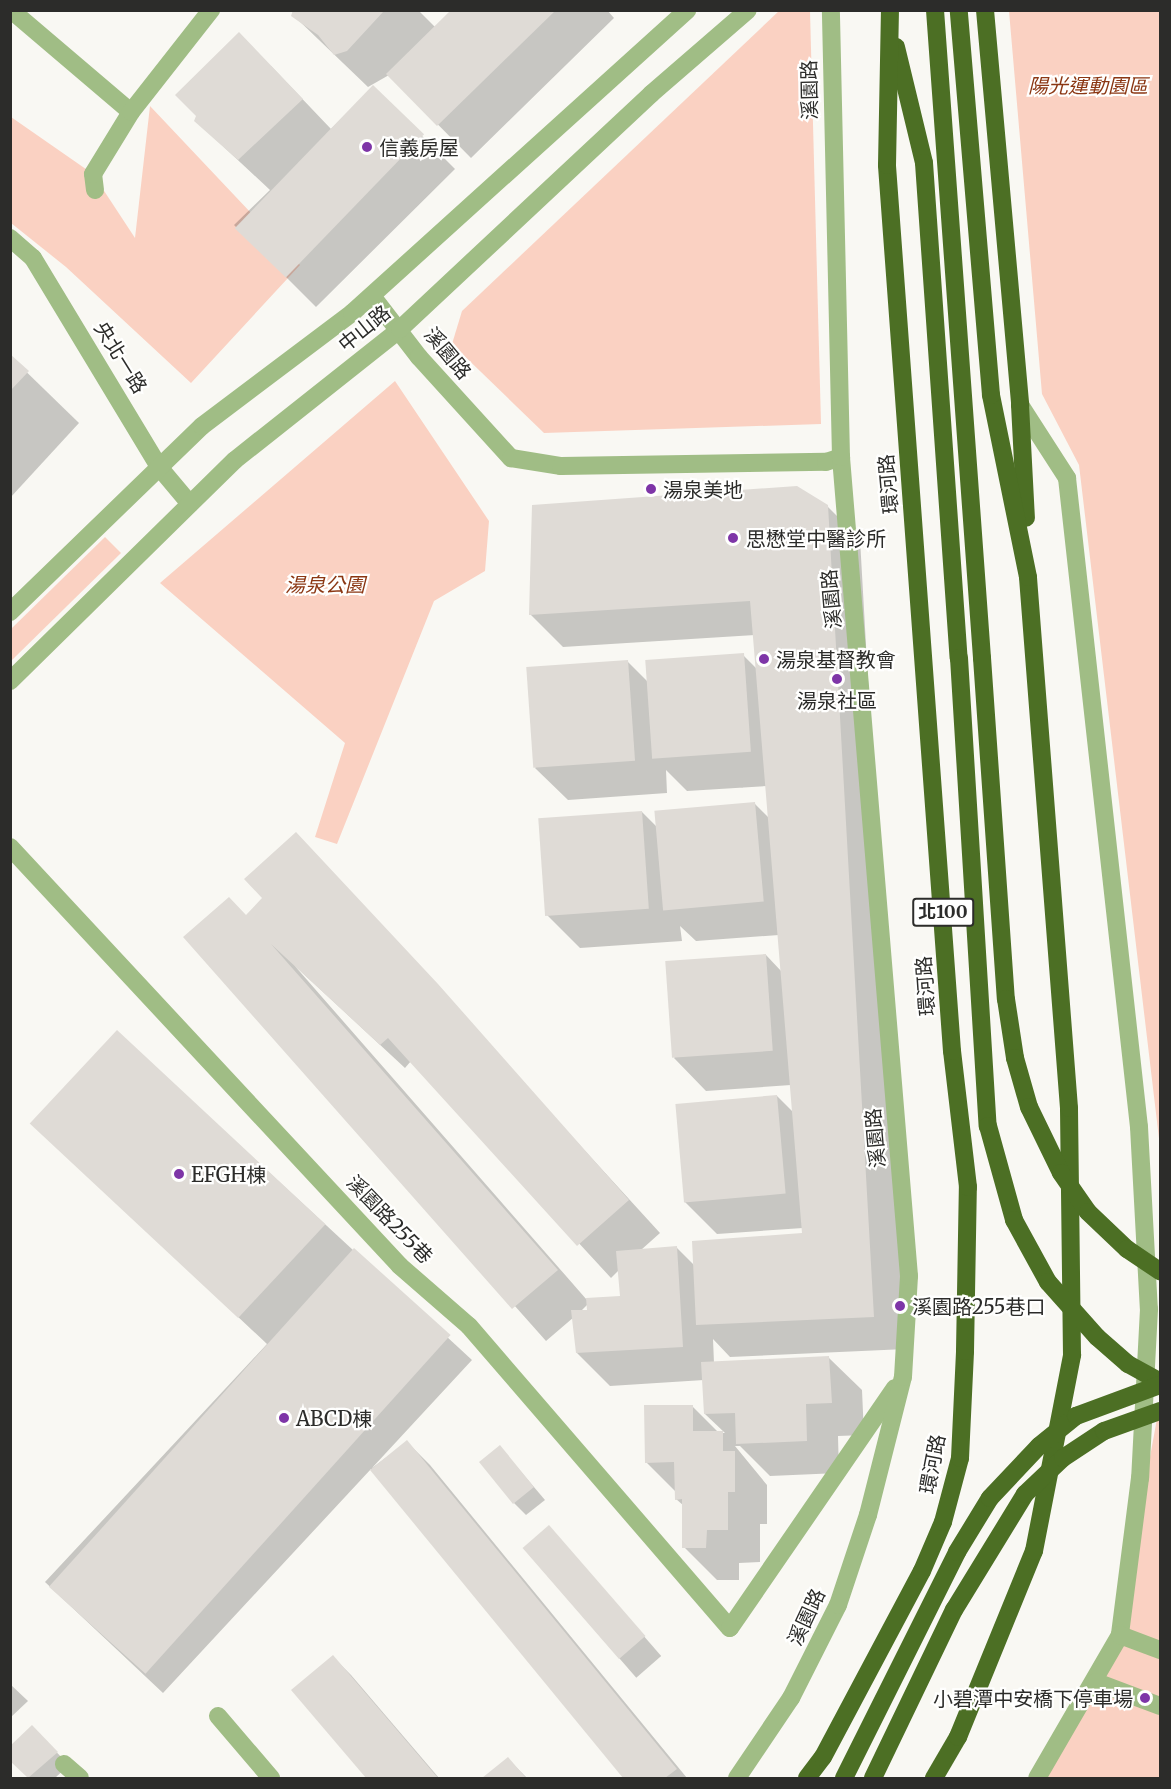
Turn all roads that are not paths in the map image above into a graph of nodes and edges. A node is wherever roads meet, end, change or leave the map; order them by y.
1 (11, 10) edge
2 (211, 10) edge
3 (687, 10) edge
4 (748, 10) edge
5 (831, 10) edge
6 (935, 10) edge
7 (959, 10) edge
8 (985, 10) edge
9 (890, 16) edge
10 (131, 112) junction
11 (95, 190) dead end
12 (10, 238) edge
13 (372, 296) junction
14 (400, 329) junction
15 (1020, 405) junction
16 (841, 458) junction
17 (159, 467) junction
18 (190, 504) junction
19 (1028, 577) junction
20 (10, 612) edge
21 (10, 681) edge
22 (10, 847) edge
23 (1161, 1271) edge
24 (903, 1377) junction
25 (1161, 1384) edge
26 (1161, 1411) edge
27 (1120, 1635) junction
28 (1161, 1650) edge
29 (1096, 1682) junction
30 (1161, 1706) edge
31 (218, 1716) dead end
32 (64, 1764) dead end
33 (80, 1779) edge
34 (271, 1779) edge
35 (737, 1779) edge
36 (807, 1779) edge
37 (844, 1779) edge
38 (873, 1779) edge
39 (934, 1779) edge
40 (1037, 1779) edge

1 - 10 street
2 - 10 street
3 - 13 street, 中山路
4 - 14 street, 中山路
5 - 16 street, 溪園路
6 - 23 highway, bridge
7 - 19 highway
8 - 15 highway
9 - 25 highway, bridge
9 - 36 highway, 環河路 / 北100
10 - 11 street
12 - 17 street, 央北一路
13 - 14 street, 溪園路
13 - 17 street, 中山路
14 - 16 street, 溪園路
14 - 18 street, 中山路
15 - 19 highway
15 - 27 street
16 - 24 street, 溪園路
17 - 18 street, 央北一路
17 - 20 street, 中山路
18 - 21 street, 中山路
19 - 39 highway
22 - 24 street, 溪園路255巷
24 - 35 street, 溪園路
25 - 37 highway, bridge
26 - 38 highway, bridge
27 - 28 street
27 - 29 street
29 - 30 street
29 - 40 street
31 - 34 street
32 - 33 street

